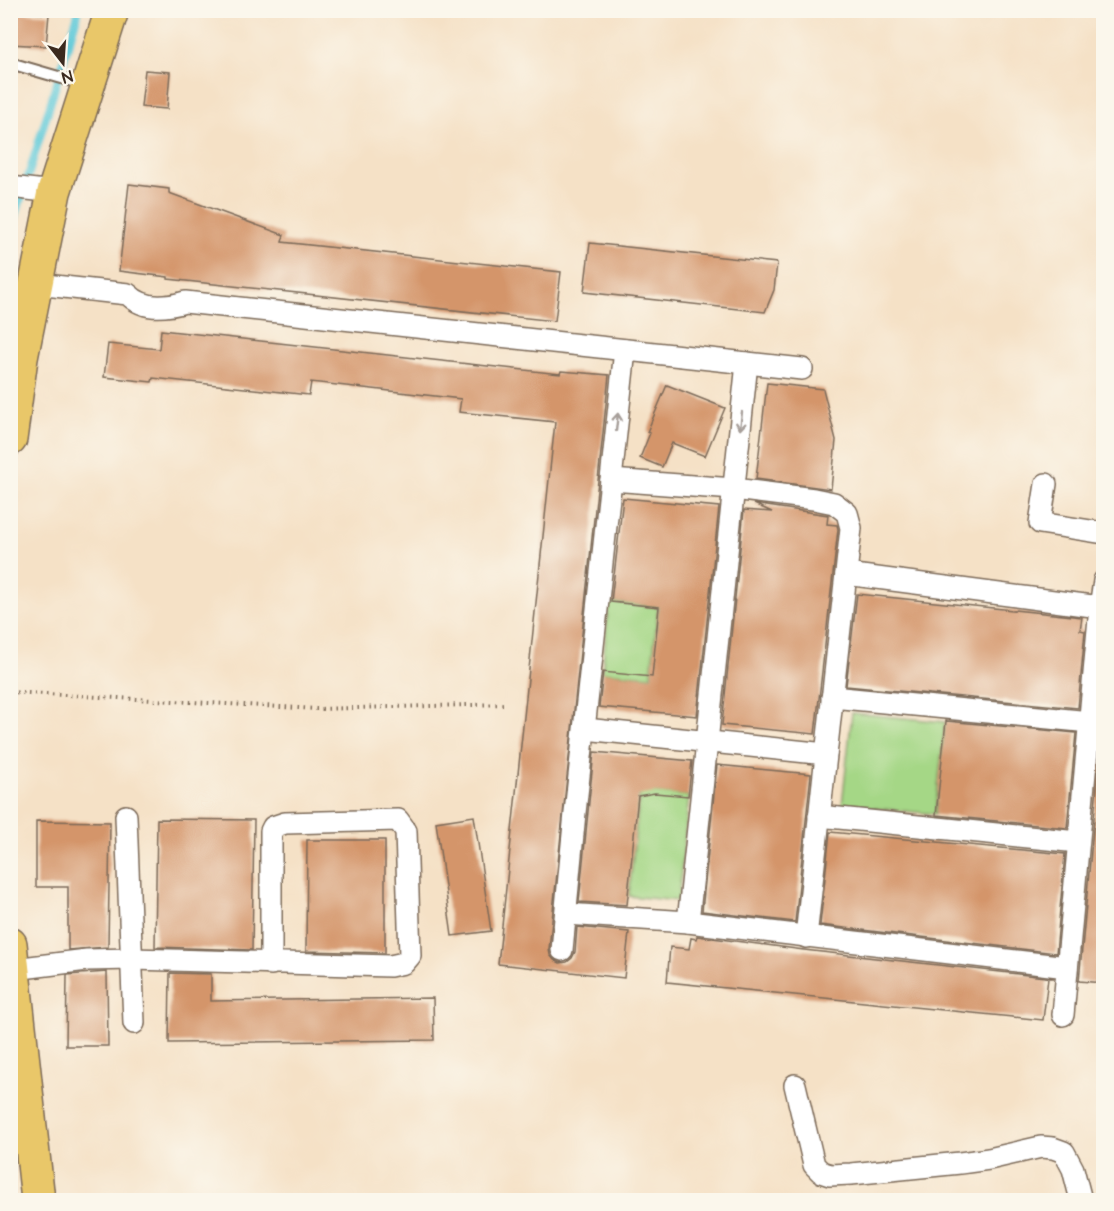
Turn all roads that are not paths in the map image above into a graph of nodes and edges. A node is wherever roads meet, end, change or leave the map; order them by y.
1 (112, 10) edge
2 (10, 63) edge
3 (83, 84) junction
4 (10, 187) edge
5 (45, 191) junction
6 (36, 284) junction
7 (625, 350) junction
8 (747, 363) junction
9 (802, 369) dead end
10 (10, 439) edge
11 (611, 480) junction
12 (1046, 484) dead end
13 (734, 489) junction
14 (1104, 533) edge
15 (846, 574) junction
16 (1104, 581) edge
17 (1100, 607) junction
18 (832, 697) junction
19 (1090, 722) junction
20 (585, 729) junction
21 (708, 742) junction
22 (826, 754) junction
23 (126, 816) dead end
24 (819, 816) junction
25 (1078, 842) junction
26 (566, 914) junction
27 (688, 922) junction
28 (806, 937) junction
29 (562, 950) dead end
30 (12, 957) edge
31 (132, 959) junction
32 (271, 964) junction
33 (1067, 967) junction
34 (1063, 1015) dead end
35 (134, 1023) dead end
36 (795, 1085) dead end
37 (38, 1200) edge
38 (1081, 1200) edge

1 - 3 main road
2 - 3 lane
3 - 5 main road
4 - 5 street
5 - 6 main road
6 - 7 street
6 - 10 main road
7 - 8 street
11 -> 7 street
8 - 9 street
8 -> 13 street
11 - 13 street
11 - 20 street
12 - 14 street
13 - 15 street
13 - 21 street
15 - 17 street
15 - 18 street
16 - 17 street
17 - 19 street
18 - 19 street
18 - 22 street
19 - 25 street
20 - 21 street
20 - 26 street
21 - 22 street
21 - 27 street
22 - 24 street
23 - 31 street
24 - 25 street
24 - 28 street
25 - 33 street
26 - 27 street
26 - 29 street
27 - 28 street
28 - 33 street
30 - 31 street
30 - 37 main road
31 - 32 street
31 - 35 street
32 - 32 street
33 - 34 street
36 - 38 street

